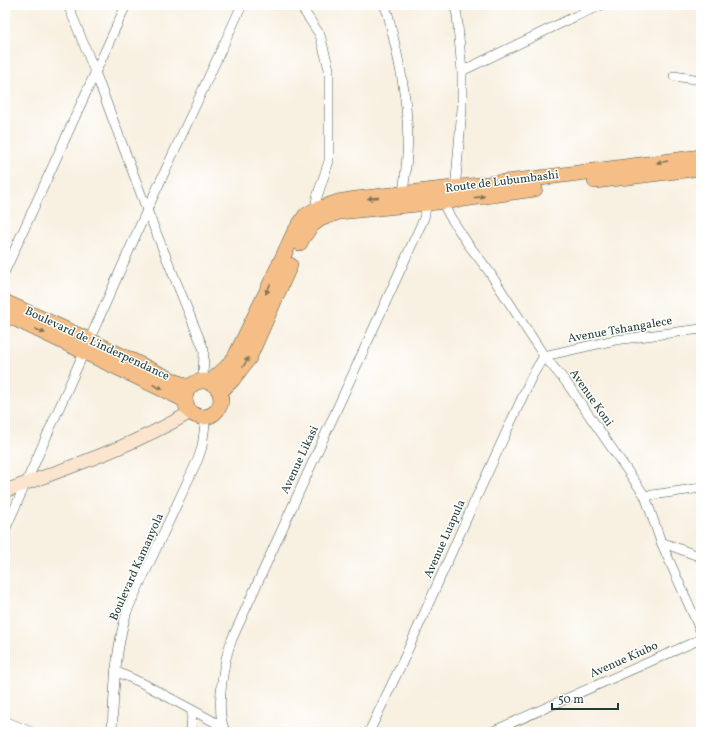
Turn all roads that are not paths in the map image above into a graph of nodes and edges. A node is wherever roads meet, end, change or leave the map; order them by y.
1 (68, 5) edge
2 (126, 5) edge
3 (242, 5) edge
4 (300, 5) edge
5 (384, 5) edge
6 (454, 5) edge
7 (602, 5) edge
8 (462, 71) junction
9 (96, 72) junction
10 (674, 76) dead end
11 (701, 80) edge
12 (701, 156) edge
13 (701, 168) edge
14 (403, 194) junction
15 (449, 195) junction
16 (427, 203) junction
17 (147, 210) junction
18 (313, 218) junction
19 (5, 271) edge
20 (5, 302) edge
21 (5, 314) edge
22 (701, 329) edge
23 (86, 345) junction
24 (544, 356) junction
25 (211, 385) junction
26 (189, 400) junction
27 (206, 417) junction
28 (26, 483) junction
29 (701, 488) edge
30 (5, 491) edge
31 (645, 496) junction
32 (5, 530) edge
33 (661, 542) junction
34 (701, 557) edge
35 (701, 632) edge
36 (701, 639) edge
37 (115, 671) junction
38 (192, 711) junction
39 (5, 721) edge
40 (224, 729) edge
41 (31, 732) edge
42 (112, 732) edge
43 (191, 732) edge
44 (370, 732) edge
45 (491, 732) edge

1 - 9 street
2 - 9 street
3 - 17 street
4 - 18 street
5 - 14 street
6 - 8 street
7 - 8 street
8 - 15 street
9 - 17 street
9 - 19 street
10 - 11 street
12 -> 15 highway, Route de Lubumbashi
15 -> 13 highway, Route de Lubumbashi
14 - 15 highway, Route de Lubumbashi
14 -> 18 highway, Route de Lubumbashi
15 - 16 highway, Route de Lubumbashi
15 - 24 street, Avenue Koni
16 - 18 highway, Route de Lubumbashi
16 - 40 street, Avenue Likasi
17 - 23 street
17 - 25 street
18 - 25 highway
20 - 23 highway, Boulevard de L'inderpendance
21 -> 23 highway, Boulevard de L'inderpendance
22 - 24 street, Avenue Tshangalece
23 - 26 highway, Boulevard de L'inderpendance
23 - 28 street
24 - 31 street, Avenue Koni
24 - 44 street, Avenue Luapula
25 - 26 highway
25 - 27 highway
26 - 27 highway
26 - 28 main road
27 - 37 street, Boulevard Kamanyola
28 - 30 main road
28 - 32 street
29 - 31 street
31 - 33 street, Avenue Koni
33 - 34 street
33 - 35 street, Avenue Koni
36 - 45 street, Avenue Kiubo
37 - 38 street
37 - 42 street, Boulevard Kamanyola
38 - 40 street
38 - 43 street
39 - 41 street

